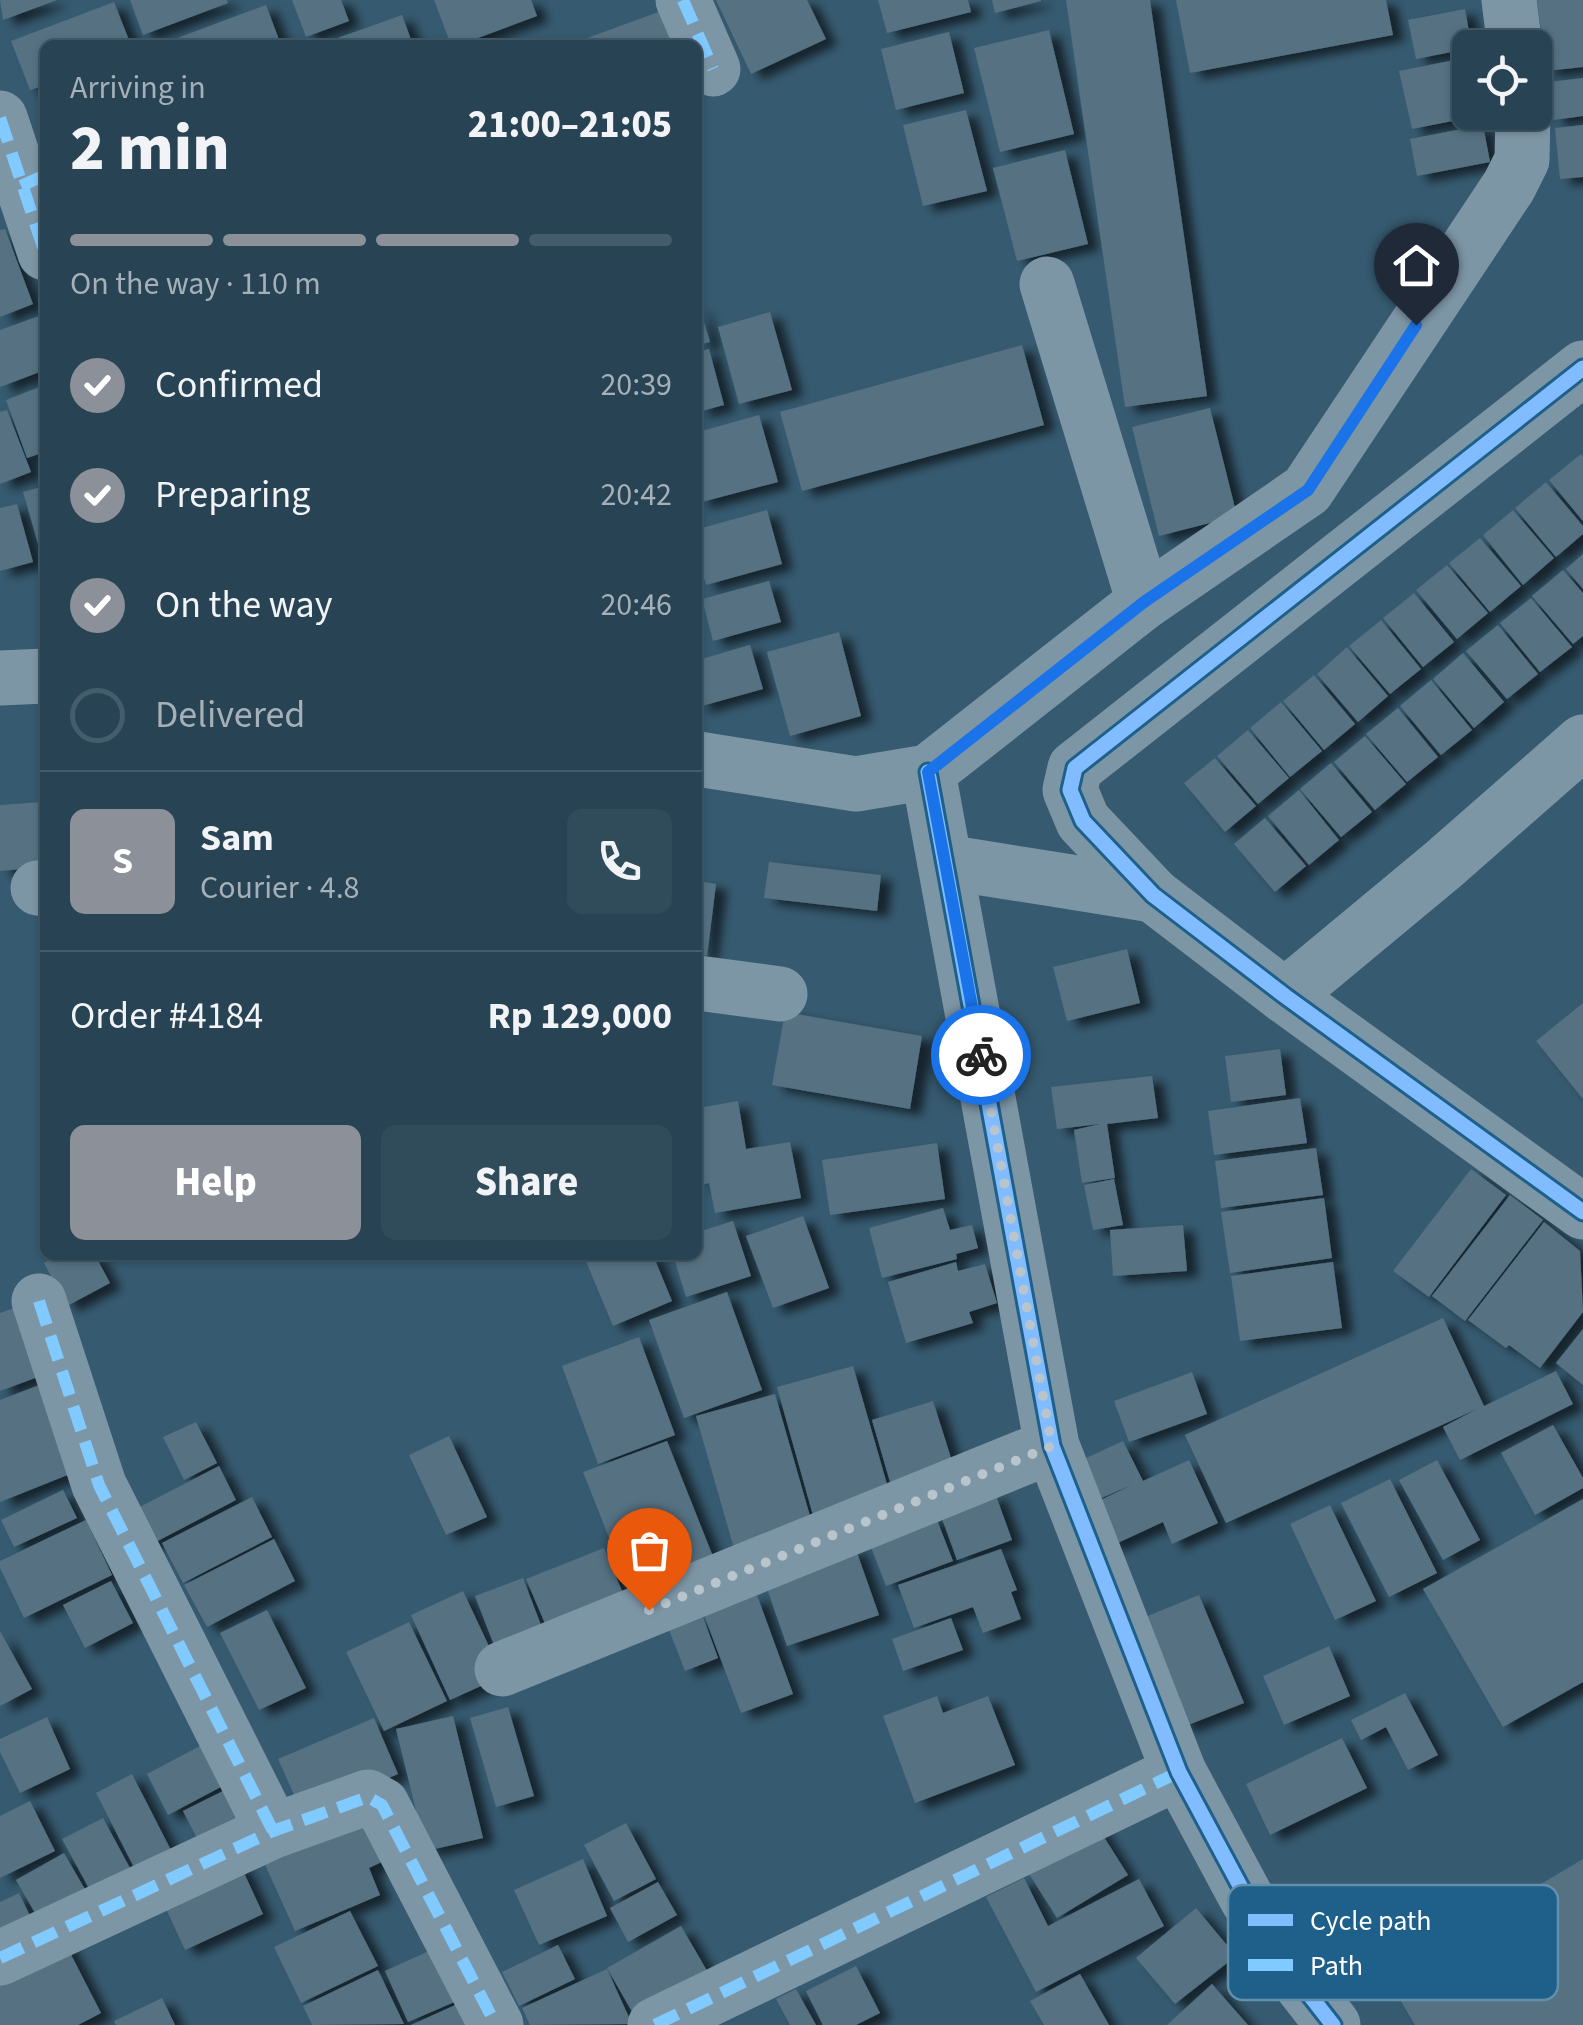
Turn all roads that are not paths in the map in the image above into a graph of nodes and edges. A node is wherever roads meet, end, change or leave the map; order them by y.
1 (683, 0) edge
2 (1509, 0) edge
3 (1513, 30) edge
4 (700, 40) edge
5 (702, 44) edge
6 (713, 69) dead end
7 (0, 118) edge
8 (1522, 130) edge
9 (33, 181) edge
10 (40, 223) edge
11 (1047, 284) dead end
12 (1583, 368) edge
13 (1144, 602) junction
14 (40, 676) edge
15 (0, 678) edge
16 (1583, 742) edge
17 (702, 760) edge
18 (928, 772) junction
19 (945, 862) junction
20 (1153, 895) junction
21 (702, 984) edge
22 (780, 994) dead end
23 (1284, 996) junction
24 (1583, 1212) edge
25 (39, 1301) dead end
26 (1052, 1446) junction
27 (502, 1669) dead end
28 (1178, 1772) junction
29 (273, 1831) junction
30 (1239, 1885) edge
31 (0, 1958) edge
32 (1314, 2000) edge
33 (496, 2025) edge
34 (656, 2025) edge
35 (1334, 2025) edge

1 - 4 street
2 - 3 street
5 - 6 street
7 - 9 street
8 - 13 street
9 - 10 street
11 - 13 street
12 - 20 street
13 - 18 street
14 - 15 street
16 - 23 street
17 - 18 street
18 - 19 street
19 - 20 street
19 - 26 street
20 - 23 street
21 - 22 street
23 - 24 street
25 - 29 street
26 - 27 street
26 - 28 street
28 - 30 street
28 - 34 street
29 - 31 street
29 - 33 street
32 - 35 street

